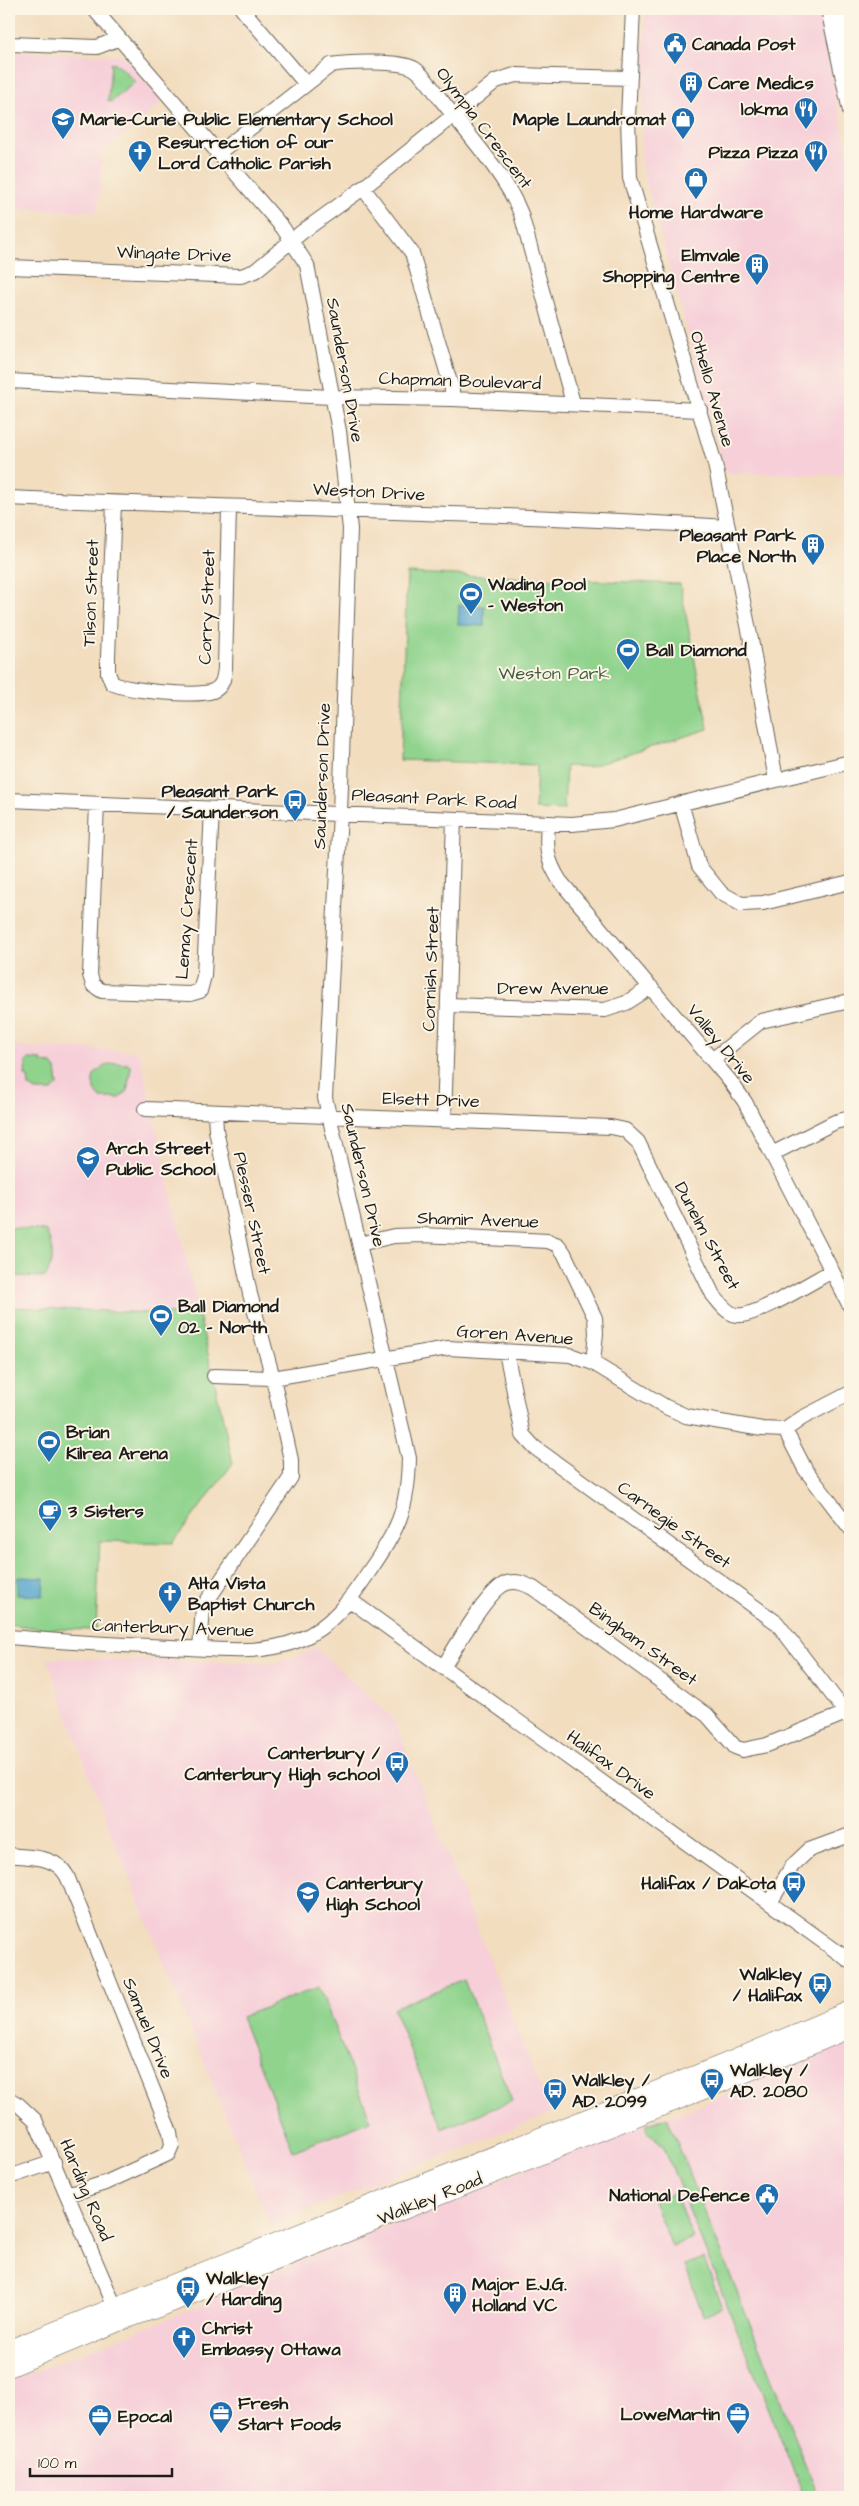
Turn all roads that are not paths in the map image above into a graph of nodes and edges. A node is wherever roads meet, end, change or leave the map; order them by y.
1 (94, 9) edge
2 (242, 9) edge
3 (633, 9) edge
4 (828, 9) edge
5 (841, 9) edge
6 (118, 39) junction
7 (9, 44) edge
8 (850, 48) edge
9 (630, 78) junction
10 (306, 84) junction
11 (850, 111) edge
12 (453, 114) junction
13 (217, 154) junction
14 (363, 188) junction
15 (292, 241) junction
16 (9, 267) edge
17 (9, 381) edge
18 (331, 397) junction
19 (452, 399) junction
20 (573, 403) junction
21 (700, 410) junction
22 (9, 498) edge
23 (114, 503) junction
24 (229, 507) junction
25 (348, 509) junction
26 (727, 527) junction
27 (112, 683) joint
28 (850, 762) edge
29 (776, 780) junction
30 (9, 800) edge
31 (681, 803) junction
32 (97, 804) junction
33 (212, 809) junction
34 (340, 813) junction
35 (454, 819) junction
36 (548, 823) junction
37 (850, 882) edge
38 (650, 987) junction
39 (850, 1001) edge
40 (449, 1005) junction
41 (712, 1060) junction
42 (145, 1109) dead end
43 (215, 1112) junction
44 (328, 1116) junction
45 (850, 1118) edge
46 (444, 1119) junction
47 (625, 1130) joint
48 (772, 1154) junction
49 (359, 1244) junction
50 (832, 1270) junction
51 (850, 1306) edge
52 (506, 1352) junction
53 (386, 1360) junction
54 (593, 1363) junction
55 (214, 1376) dead end
56 (273, 1378) junction
57 (850, 1394) edge
58 (785, 1430) junction
59 (850, 1528) edge
60 (350, 1600) junction
61 (9, 1638) edge
62 (200, 1649) junction
63 (444, 1666) junction
64 (848, 1715) edge
65 (850, 1835) edge
66 (9, 1854) edge
67 (770, 1903) junction
68 (850, 1961) edge
69 (850, 2010) edge
70 (850, 2029) edge
71 (736, 2068) junction
72 (9, 2099) edge
73 (54, 2162) junction
74 (9, 2178) edge
75 (67, 2195) junction
76 (117, 2314) junction
77 (9, 2349) edge
78 (9, 2368) edge

1 - 6 street, Saunderson Drive
2 - 10 street
3 - 9 street, Othello Avenue
4 - 11 street
5 - 8 street
6 - 7 street
6 - 13 street, Saunderson Drive
9 - 12 street, Wingate Drive
9 - 21 street, Othello Avenue
10 - 12 street, Olympia Crescent
10 - 13 street, Olympia Crescent
12 - 14 street, Wingate Drive
12 - 20 street, Olympia Crescent
13 - 15 street, Saunderson Drive
14 - 15 street, Wingate Drive
14 - 19 street
15 - 16 street, Wingate Drive
15 - 18 street, Saunderson Drive
17 - 18 street, Chapman Boulevard
18 - 19 street, Chapman Boulevard
18 - 25 street, Saunderson Drive
19 - 20 street, Chapman Boulevard
20 - 21 street, Chapman Boulevard
21 - 26 street, Othello Avenue
22 - 23 street, Weston Drive
23 - 24 street, Weston Drive
23 - 27 street, Tilson Street
24 - 25 street, Weston Drive
24 - 27 street, Corry Street
25 - 26 street, Weston Drive
25 - 34 street, Saunderson Drive
26 - 29 street, Othello Avenue
28 - 29 street, Pleasant Park Road
29 - 31 street, Pleasant Park Road
30 - 32 street, Pleasant Park Road
31 - 36 street, Pleasant Park Road
31 - 37 street
32 - 33 street, Pleasant Park Road
32 - 33 street, Lemay Crescent
33 - 34 street, Pleasant Park Road
34 - 35 street, Pleasant Park Road
34 - 44 street, Saunderson Drive
35 - 36 street, Pleasant Park Road
35 - 40 street, Cornish Street
36 - 38 street, Valley Drive
38 - 40 street, Drew Avenue
38 - 41 street, Valley Drive
39 - 41 street
40 - 46 street, Cornish Street
41 - 48 street, Valley Drive
42 - 43 street, Elsett Drive
43 - 44 street, Elsett Drive
43 - 56 street, Plesser Street
44 - 46 street, Elsett Drive
44 - 49 street, Saunderson Drive
45 - 48 street
46 - 47 street, Elsett Drive
47 - 50 street, Dunelm Street
48 - 50 street, Valley Drive
49 - 53 street, Saunderson Drive
49 - 54 street, Shamir Avenue
50 - 51 street, Valley Drive
52 - 53 street, Goren Avenue
52 - 54 street, Goren Avenue
52 - 64 street, Carnegie Street
53 - 56 street, Goren Avenue
53 - 60 street, Saunderson Drive
54 - 58 street, Goren Avenue
55 - 56 street, Goren Avenue
56 - 62 street, Plesser Street
57 - 58 street
58 - 59 street
60 - 62 street, Canterbury Avenue
60 - 63 street, Halifax Drive
61 - 62 street, Canterbury Avenue
63 - 64 street, Bingham Street
63 - 67 street, Halifax Drive
65 - 67 street
66 - 75 street, Samuel Drive
67 - 68 street, Halifax Drive
69 - 71 main road, Walkley Road
70 - 71 main road, Walkley Road
71 - 76 main road, Walkley Road
72 - 73 street, Harding Road
73 - 74 street
73 - 75 street, Harding Road
75 - 76 street, Harding Road
76 - 77 main road, Walkley Road
76 - 78 main road, Walkley Road

